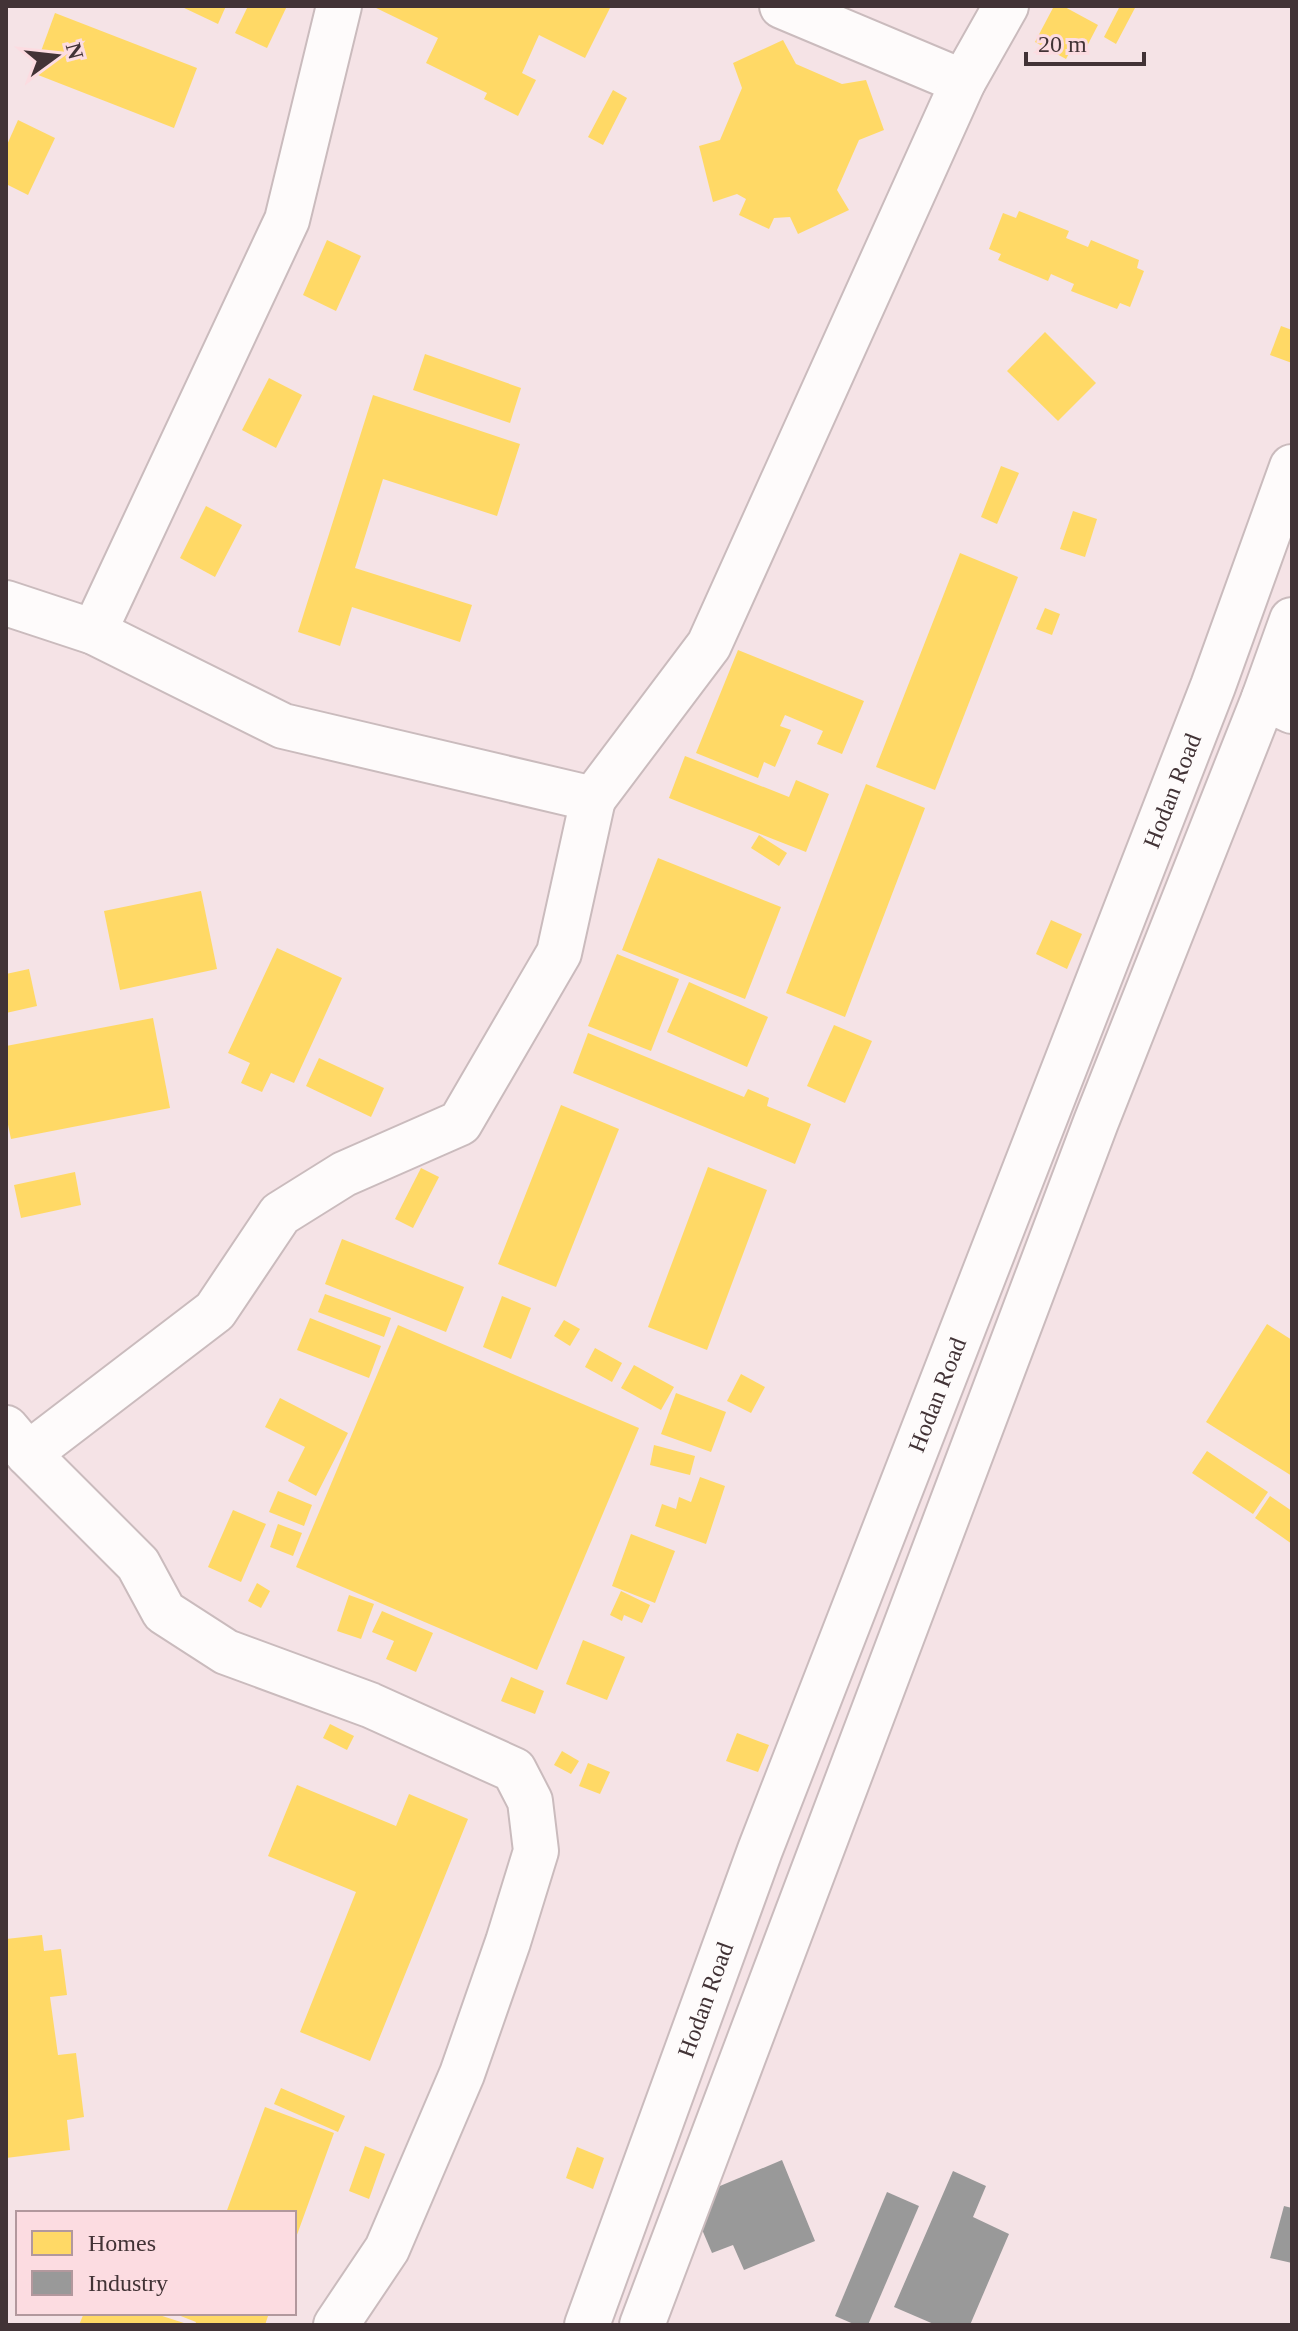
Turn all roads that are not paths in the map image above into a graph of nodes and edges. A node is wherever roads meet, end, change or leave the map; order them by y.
1 (339, 6) edge
2 (782, 6) edge
3 (1006, 6) edge
4 (963, 82) junction
5 (1292, 467) edge
6 (6, 603) edge
7 (1292, 620) edge
8 (94, 632) junction
9 (1278, 704) edge
10 (593, 799) junction
11 (17, 1441) edge
12 (336, 2325) edge
13 (587, 2325) edge
14 (642, 2325) edge

1 - 8 main road
2 - 4 main road
3 - 4 main road
4 - 10 main road
5 - 13 main road, Hodan Road
6 - 8 main road
7 - 9 main road
8 - 10 main road
9 - 14 main road
10 - 11 main road
11 - 12 main road

